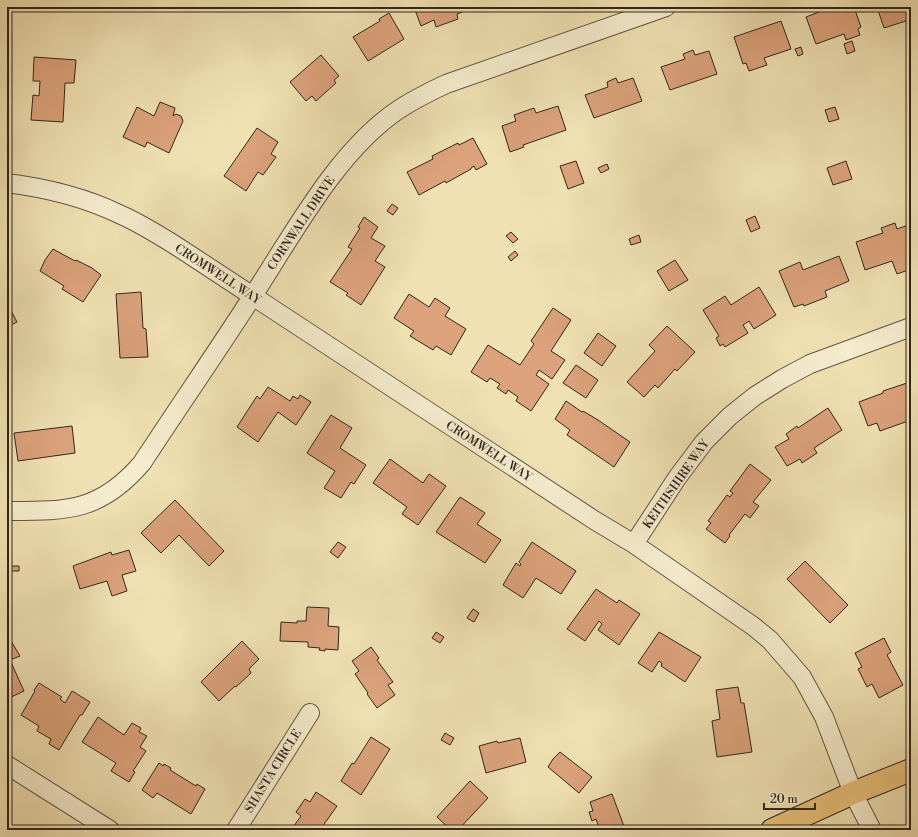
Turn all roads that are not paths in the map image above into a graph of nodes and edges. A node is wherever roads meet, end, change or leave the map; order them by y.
1 (666, 7) edge
2 (625, 14) edge
3 (7, 183) edge
4 (252, 296) junction
5 (911, 327) edge
6 (7, 511) edge
7 (634, 544) junction
8 (310, 713) dead end
9 (7, 765) edge
10 (911, 770) edge
11 (853, 793) junction
12 (110, 830) edge
13 (236, 830) edge
14 (772, 830) edge
15 (872, 830) edge

1 - 2 street, CORNWALL DRIVE
2 - 4 street, CORNWALL DRIVE
3 - 4 street, CROMWELL WAY
4 - 6 street, CORNWALL DRIVE
4 - 7 street, CROMWELL WAY
5 - 7 street, KEITHSHIRE WAY
7 - 11 street, CROMWELL WAY
8 - 13 street, SHASTA CIRCLE
9 - 12 street
10 - 11 main road
11 - 14 main road
11 - 15 street, CROMWELL WAY

